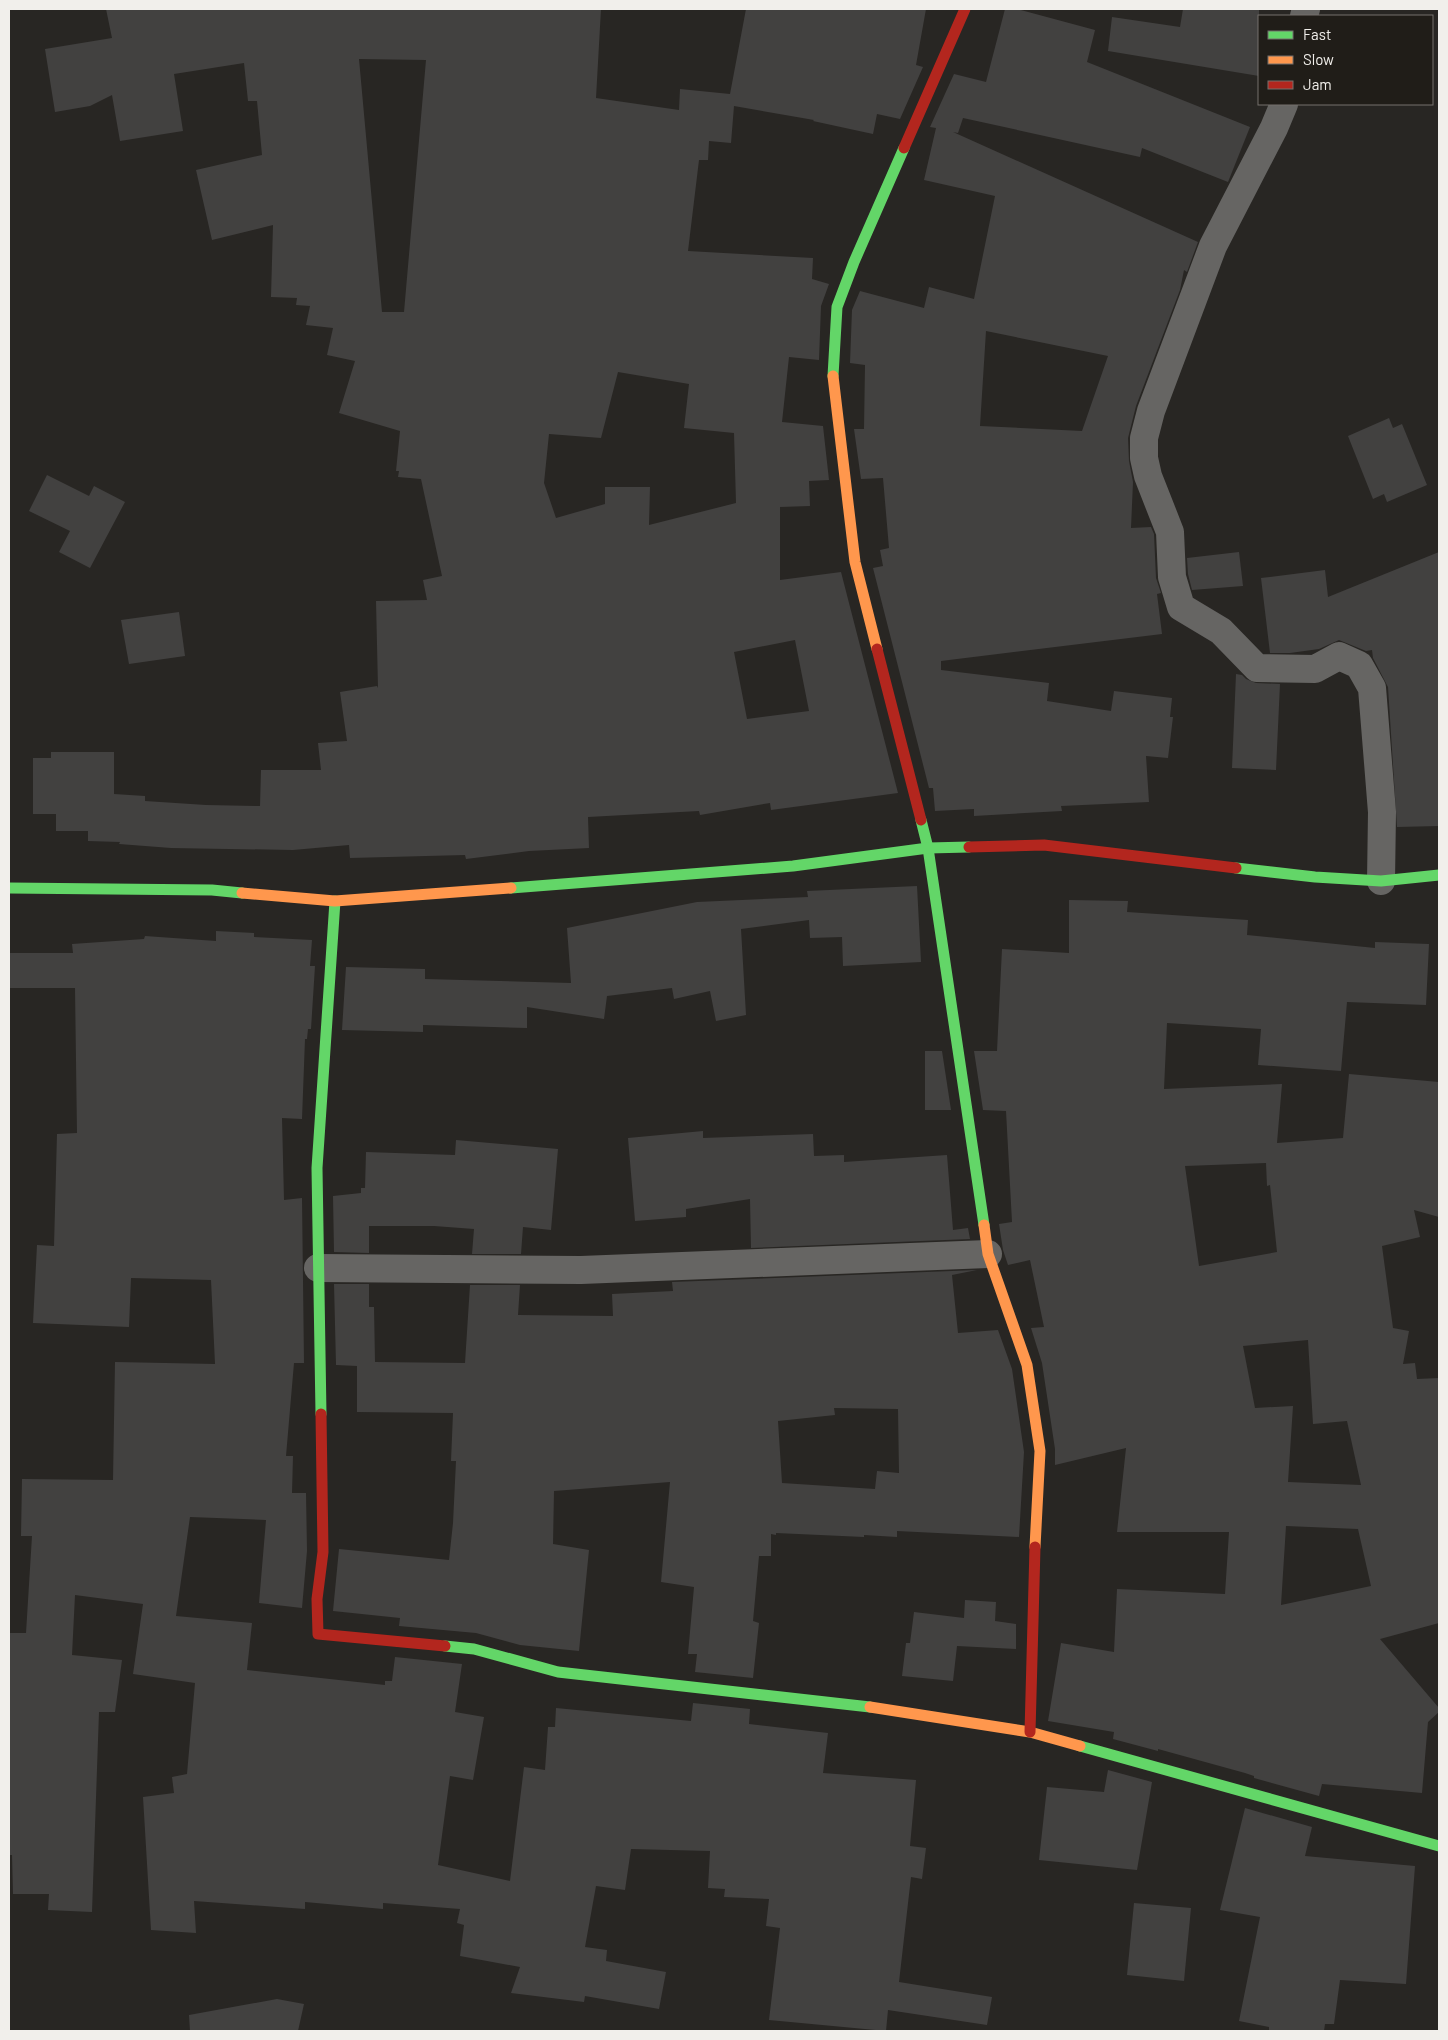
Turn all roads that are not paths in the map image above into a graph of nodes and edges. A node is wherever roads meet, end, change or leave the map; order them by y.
1 (965, 9) edge
2 (1284, 105) edge
3 (928, 848) junction
4 (1439, 875) edge
5 (1381, 881) junction
6 (9, 888) edge
7 (335, 901) junction
8 (988, 1254) junction
9 (318, 1268) junction
10 (1030, 1732) junction
11 (1439, 1846) edge

1 - 3 street
2 - 5 street
3 - 5 street
3 - 7 street
3 - 8 street
4 - 5 street
6 - 7 street
7 - 9 street
8 - 9 street
8 - 10 street
9 - 10 street
10 - 11 street

